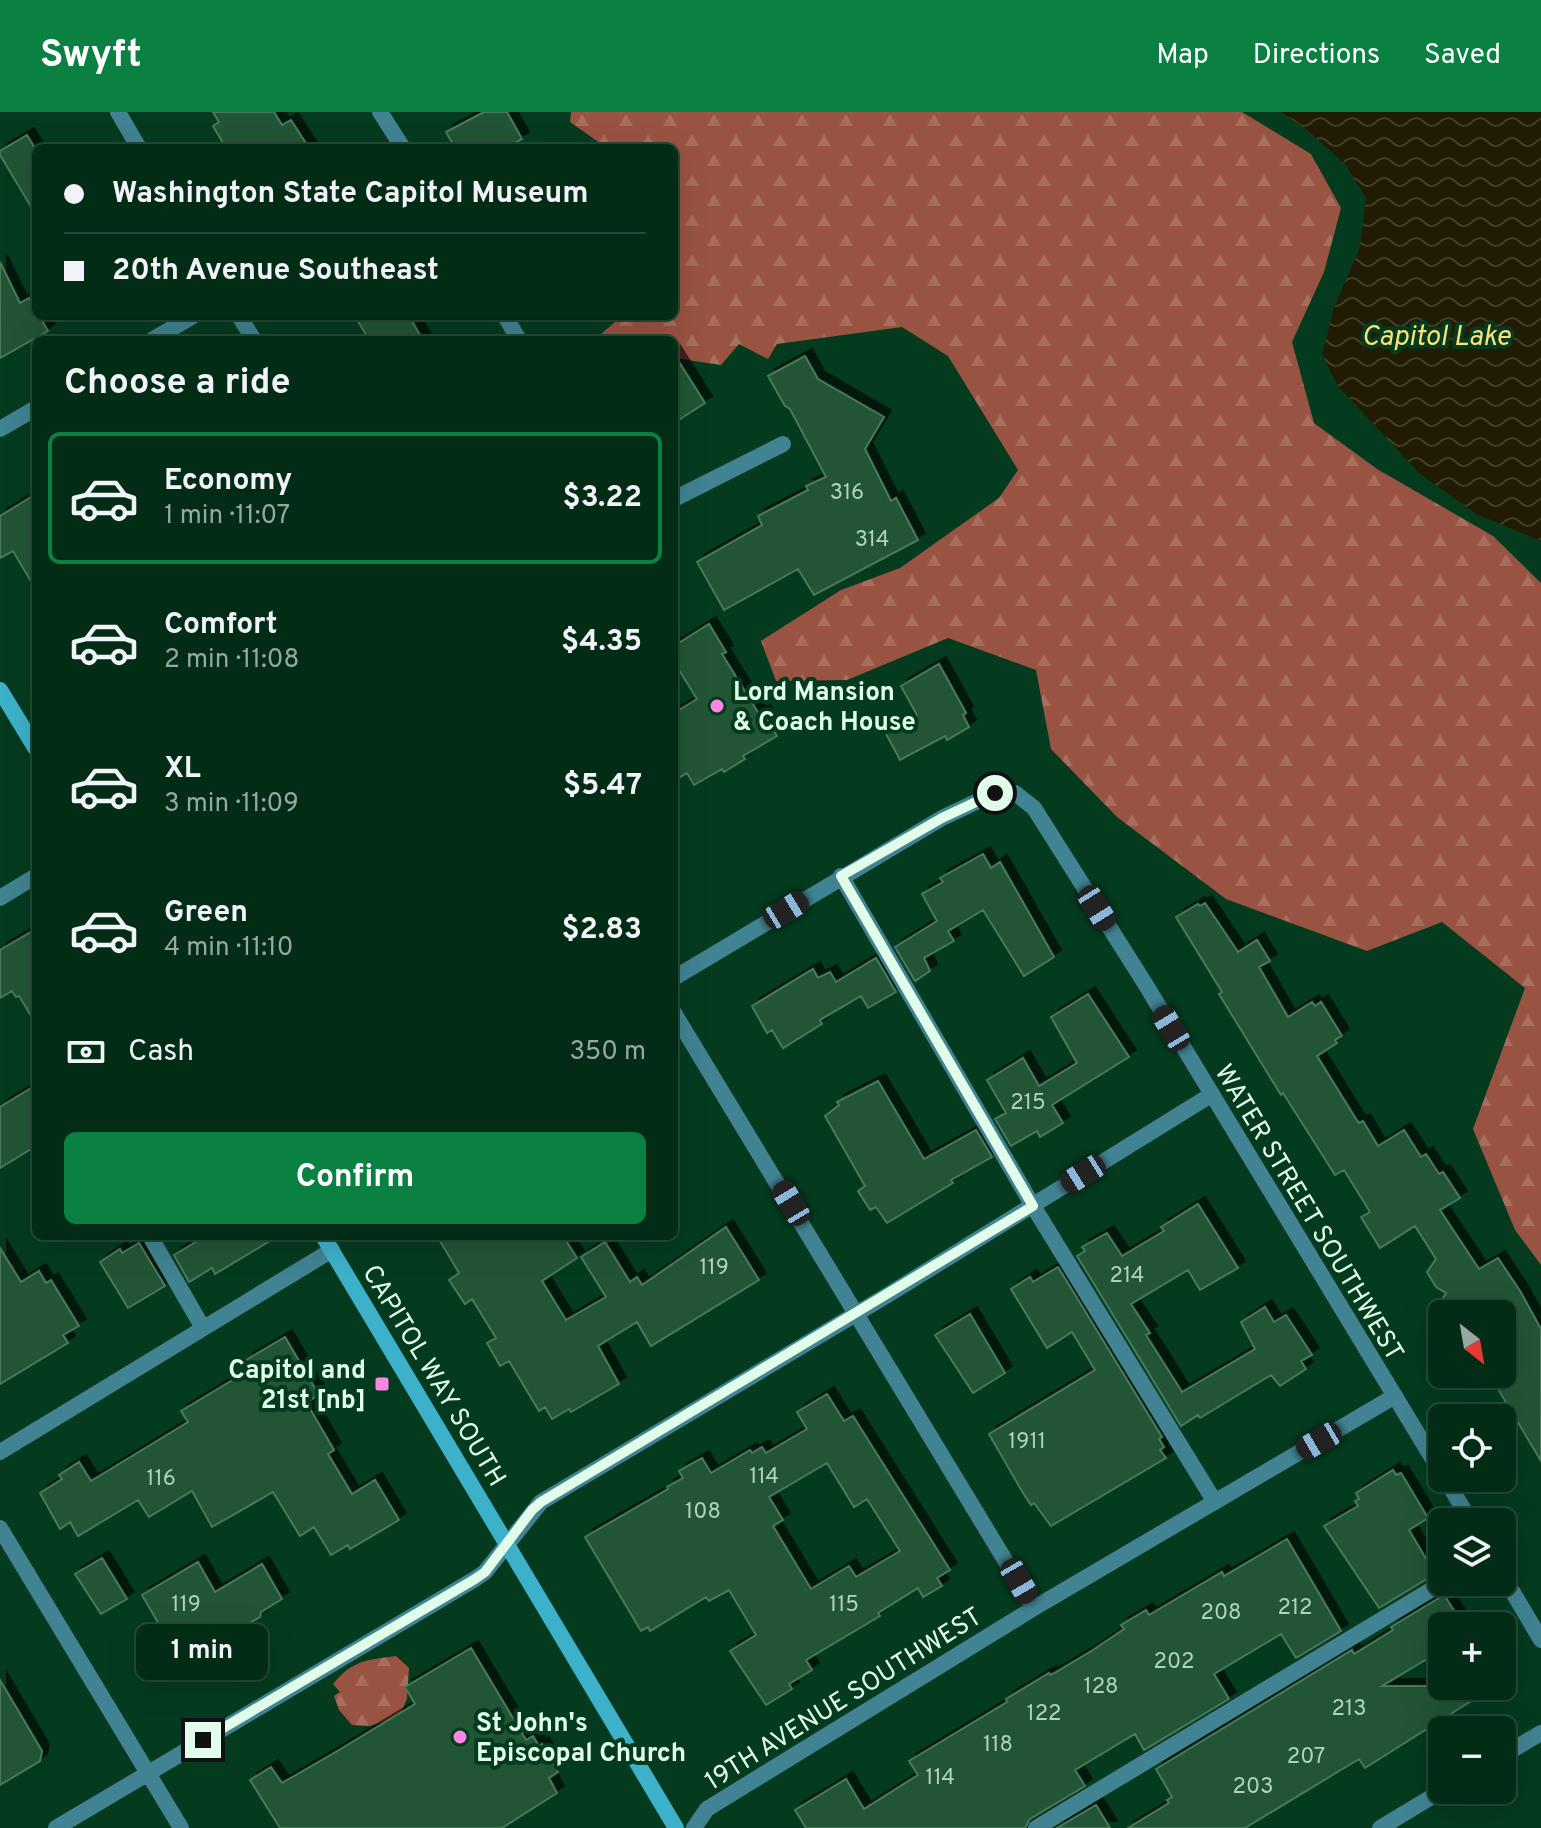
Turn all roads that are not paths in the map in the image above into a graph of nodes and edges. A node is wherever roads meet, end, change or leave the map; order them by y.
1 (118, 112) edge
2 (380, 112) edge
3 (137, 144) edge
4 (400, 144) edge
5 (186, 320) edge
6 (159, 336) edge
7 (32, 410) edge
8 (0, 429) edge
9 (783, 444) dead end
10 (678, 497) edge
11 (0, 690) edge
12 (32, 742) edge
13 (841, 876) junction
14 (32, 878) edge
15 (0, 898) edge
16 (678, 976) edge
17 (678, 1020) edge
18 (1211, 1095) junction
19 (1033, 1206) junction
20 (155, 1240) edge
21 (328, 1243) edge
22 (857, 1313) junction
23 (203, 1328) junction
24 (1395, 1396) junction
25 (1428, 1451) edge
26 (0, 1452) edge
27 (1215, 1502) junction
28 (0, 1528) edge
29 (507, 1542) junction
30 (1428, 1592) edge
31 (1515, 1596) edge
32 (1034, 1608) junction
33 (1541, 1640) edge
34 (1541, 1733) edge
35 (1516, 1748) edge
36 (148, 1773) junction
37 (1428, 1799) edge
38 (56, 1828) edge
39 (181, 1828) edge
40 (676, 1828) edge
41 (694, 1828) edge
42 (1036, 1828) edge
43 (1380, 1828) edge

1 - 3 street
2 - 4 street
5 - 6 street
7 - 8 street
9 - 10 street
11 - 12 main road
13 - 16 street
13 - 18 street, WATER STREET SOUTHWEST
13 - 19 street
14 - 15 street
17 - 22 street
18 - 19 street
18 - 24 street, WATER STREET SOUTHWEST
19 - 22 street
19 - 27 street
20 - 23 street
21 - 23 street
21 - 29 main road, CAPITOL WAY SOUTH
22 - 29 street
22 - 32 street
23 - 26 street
24 - 25 street, WATER STREET SOUTHWEST
24 - 27 street, 19TH AVENUE SOUTHWEST
27 - 32 street, 19TH AVENUE SOUTHWEST
28 - 36 street
29 - 36 street
29 - 40 main road, CAPITOL WAY SOUTH
30 - 42 street
31 - 33 street
32 - 41 street, 19TH AVENUE SOUTHWEST
34 - 35 street
36 - 38 street
36 - 39 street
37 - 43 street

